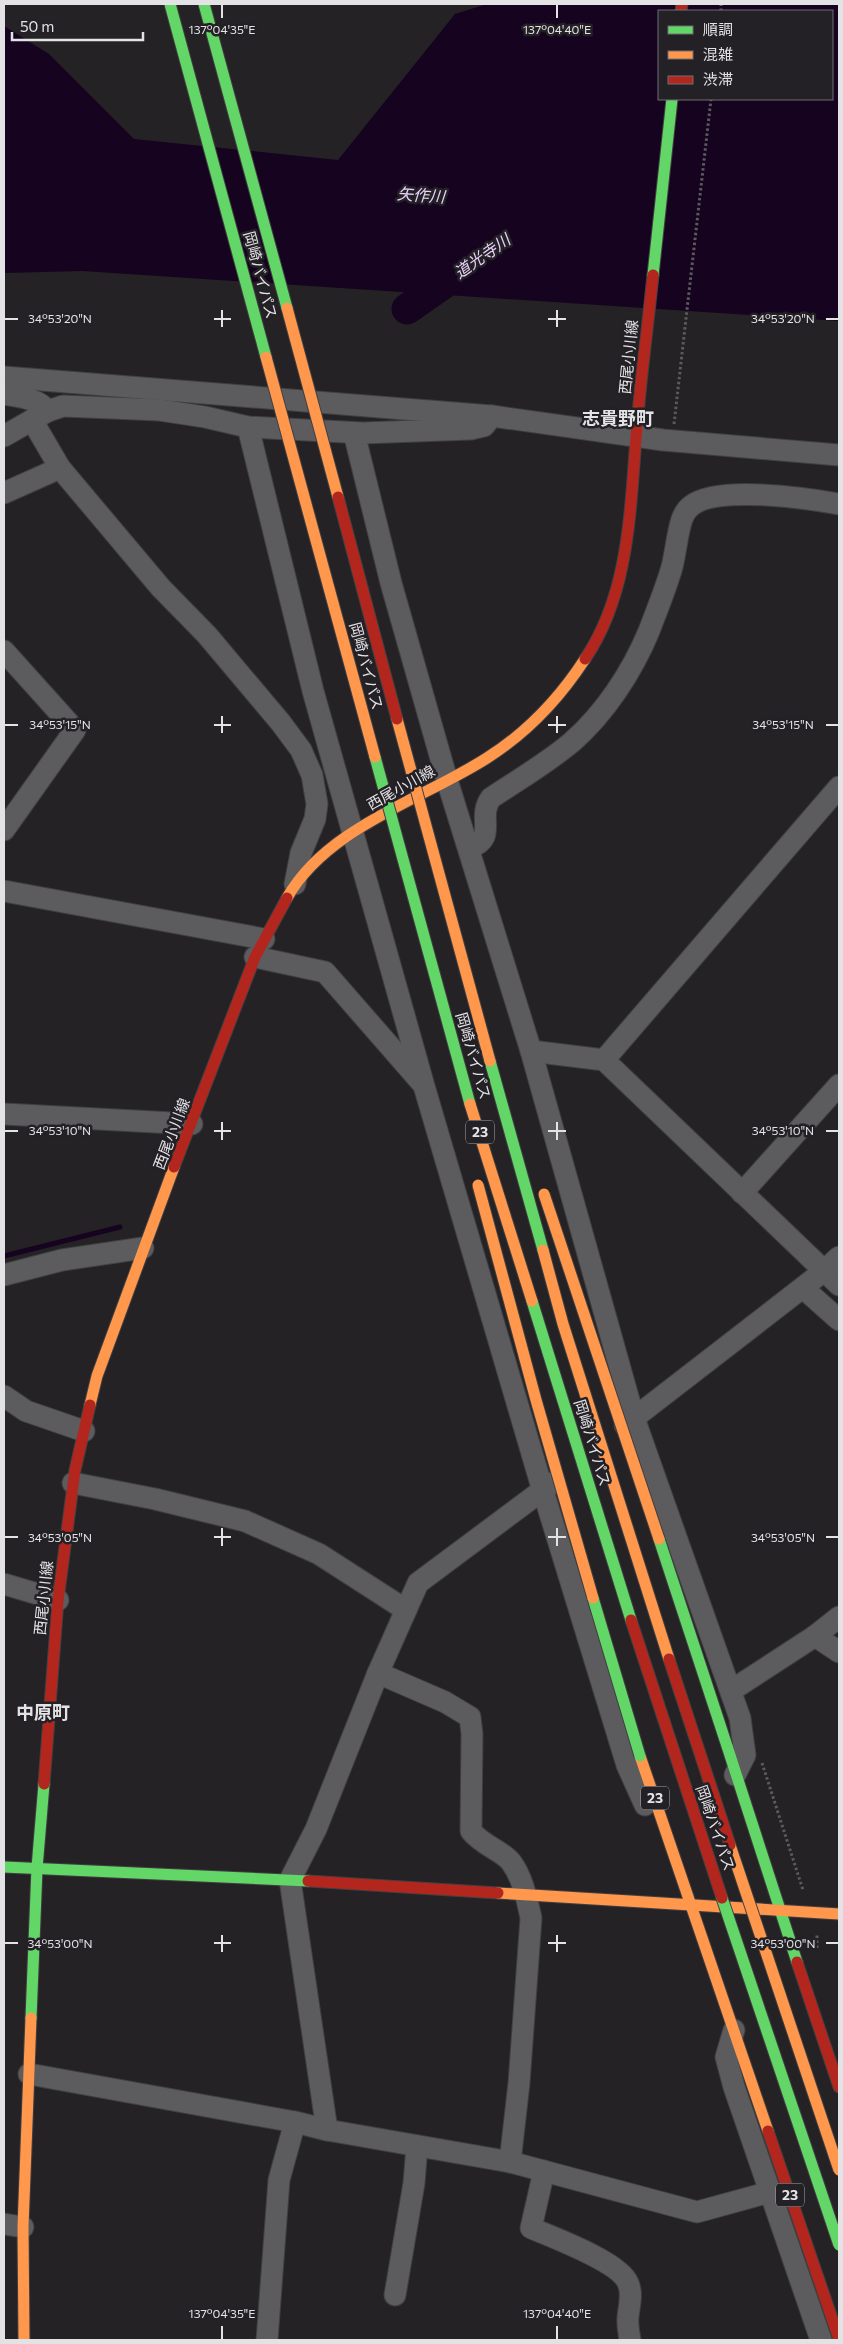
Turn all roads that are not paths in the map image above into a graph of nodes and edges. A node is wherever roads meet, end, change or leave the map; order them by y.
1 (170, 4) edge
2 (204, 4) edge
3 (672, 100) edge
4 (4, 377) edge
5 (4, 394) edge
6 (40, 415) junction
7 (492, 416) junction
8 (248, 427) junction
9 (636, 429) junction
10 (354, 432) junction
11 (4, 436) edge
12 (835, 455) edge
13 (60, 468) junction
14 (4, 493) edge
15 (839, 504) edge
16 (4, 651) edge
17 (447, 780) junction
18 (839, 787) edge
19 (4, 830) edge
20 (353, 832) junction
21 (469, 848) junction
22 (295, 884) junction
23 (4, 892) edge
24 (260, 948) junction
25 (532, 1051) junction
26 (604, 1060) junction
27 (458, 1064) junction
28 (452, 1084) dead end
29 (839, 1085) edge
30 (424, 1086) junction
31 (4, 1114) edge
32 (505, 1119) junction
33 (192, 1124) junction
34 (524, 1137) dead end
35 (476, 1178) dead end
36 (540, 1182) dead end
37 (742, 1193) junction
38 (144, 1248) junction
39 (834, 1271) edge
40 (4, 1275) edge
41 (803, 1288) junction
42 (839, 1320) edge
43 (4, 1396) edge
44 (634, 1418) junction
45 (84, 1431) junction
46 (73, 1483) junction
47 (542, 1491) junction
48 (4, 1584) edge
49 (58, 1600) junction
50 (406, 1610) junction
51 (839, 1616) edge
52 (815, 1636) junction
53 (839, 1652) edge
54 (378, 1674) junction
55 (732, 1690) junction
56 (735, 1775) junction
57 (669, 1840) junction
58 (4, 1867) edge
59 (37, 1868) junction
60 (290, 1880) junction
61 (526, 1894) junction
62 (691, 1903) junction
63 (781, 1911) junction
64 (839, 1914) edge
65 (803, 1972) junction
66 (734, 2030) junction
67 (839, 2045) edge
68 (29, 2074) junction
69 (839, 2087) edge
70 (295, 2122) junction
71 (327, 2130) junction
72 (417, 2146) junction
73 (510, 2162) junction
74 (839, 2170) edge
75 (544, 2171) junction
76 (770, 2192) junction
77 (14, 2226) edge
78 (839, 2246) edge
79 (395, 2295) dead end
80 (839, 2339) edge
81 (24, 2340) edge
82 (267, 2340) edge
83 (630, 2340) edge
84 (821, 2340) edge

1 - 27 main road, 岡崎バイパス / 23, bridge
2 - 32 main road, 岡崎バイパス / 23, bridge
3 - 9 main road, 西尾小川線
4 - 7 street
5 - 6 street
6 - 8 street
6 - 11 street
6 - 13 street
7 - 9 street
7 - 10 street
8 - 10 street
8 - 20 street
9 - 12 street
9 - 17 main road, 西尾小川線
10 - 17 street
13 - 14 street
13 - 22 street
15 - 21 street
16 - 19 street
17 - 20 main road, 西尾小川線
17 - 21 street
18 - 26 street
20 - 22 main road, 西尾小川線
20 - 30 street
21 - 25 street
22 - 24 main road, 西尾小川線
23 - 24 street
24 - 30 street
24 - 33 main road, 西尾小川線
25 - 26 street
25 - 44 street
26 - 37 street
27 - 28 main road
27 - 78 main road, 岡崎バイパス / 23, bridge
29 - 37 street
30 - 47 street
31 - 33 street
32 - 34 main road, 23
32 - 74 main road, 岡崎バイパス / 23, bridge
33 - 38 main road, 西尾小川線
35 - 57 main road, 23, bridge
36 - 56 main road, bridge
37 - 39 street
38 - 40 street
38 - 45 main road, 西尾小川線
39 - 41 street
41 - 42 street
41 - 44 street
43 - 45 street
44 - 47 street
44 - 55 street
45 - 46 main road, 西尾小川線
46 - 49 main road, 西尾小川線
46 - 50 street
47 - 50 street
47 - 57 street
48 - 49 street
49 - 59 main road, 西尾小川線
50 - 54 street
51 - 52 street
52 - 53 street
52 - 55 street
54 - 60 street
54 - 61 street
55 - 56 street
56 - 63 main road
57 - 62 main road, 23
58 - 59 main road
59 - 60 main road
59 - 68 main road, 西尾小川線
60 - 61 main road
60 - 71 street
61 - 62 main road
61 - 73 street
62 - 63 main road
62 - 66 main road, 23
63 - 64 main road
63 - 65 main road
65 - 67 street
65 - 69 main road
66 - 76 street
66 - 80 main road, 23
68 - 70 street
68 - 77 main road, 西尾小川線
70 - 71 street
70 - 82 street
71 - 72 street
72 - 73 street
72 - 79 street
73 - 75 street
75 - 76 street
75 - 83 street
76 - 84 street
77 - 81 main road, 西尾小川線

